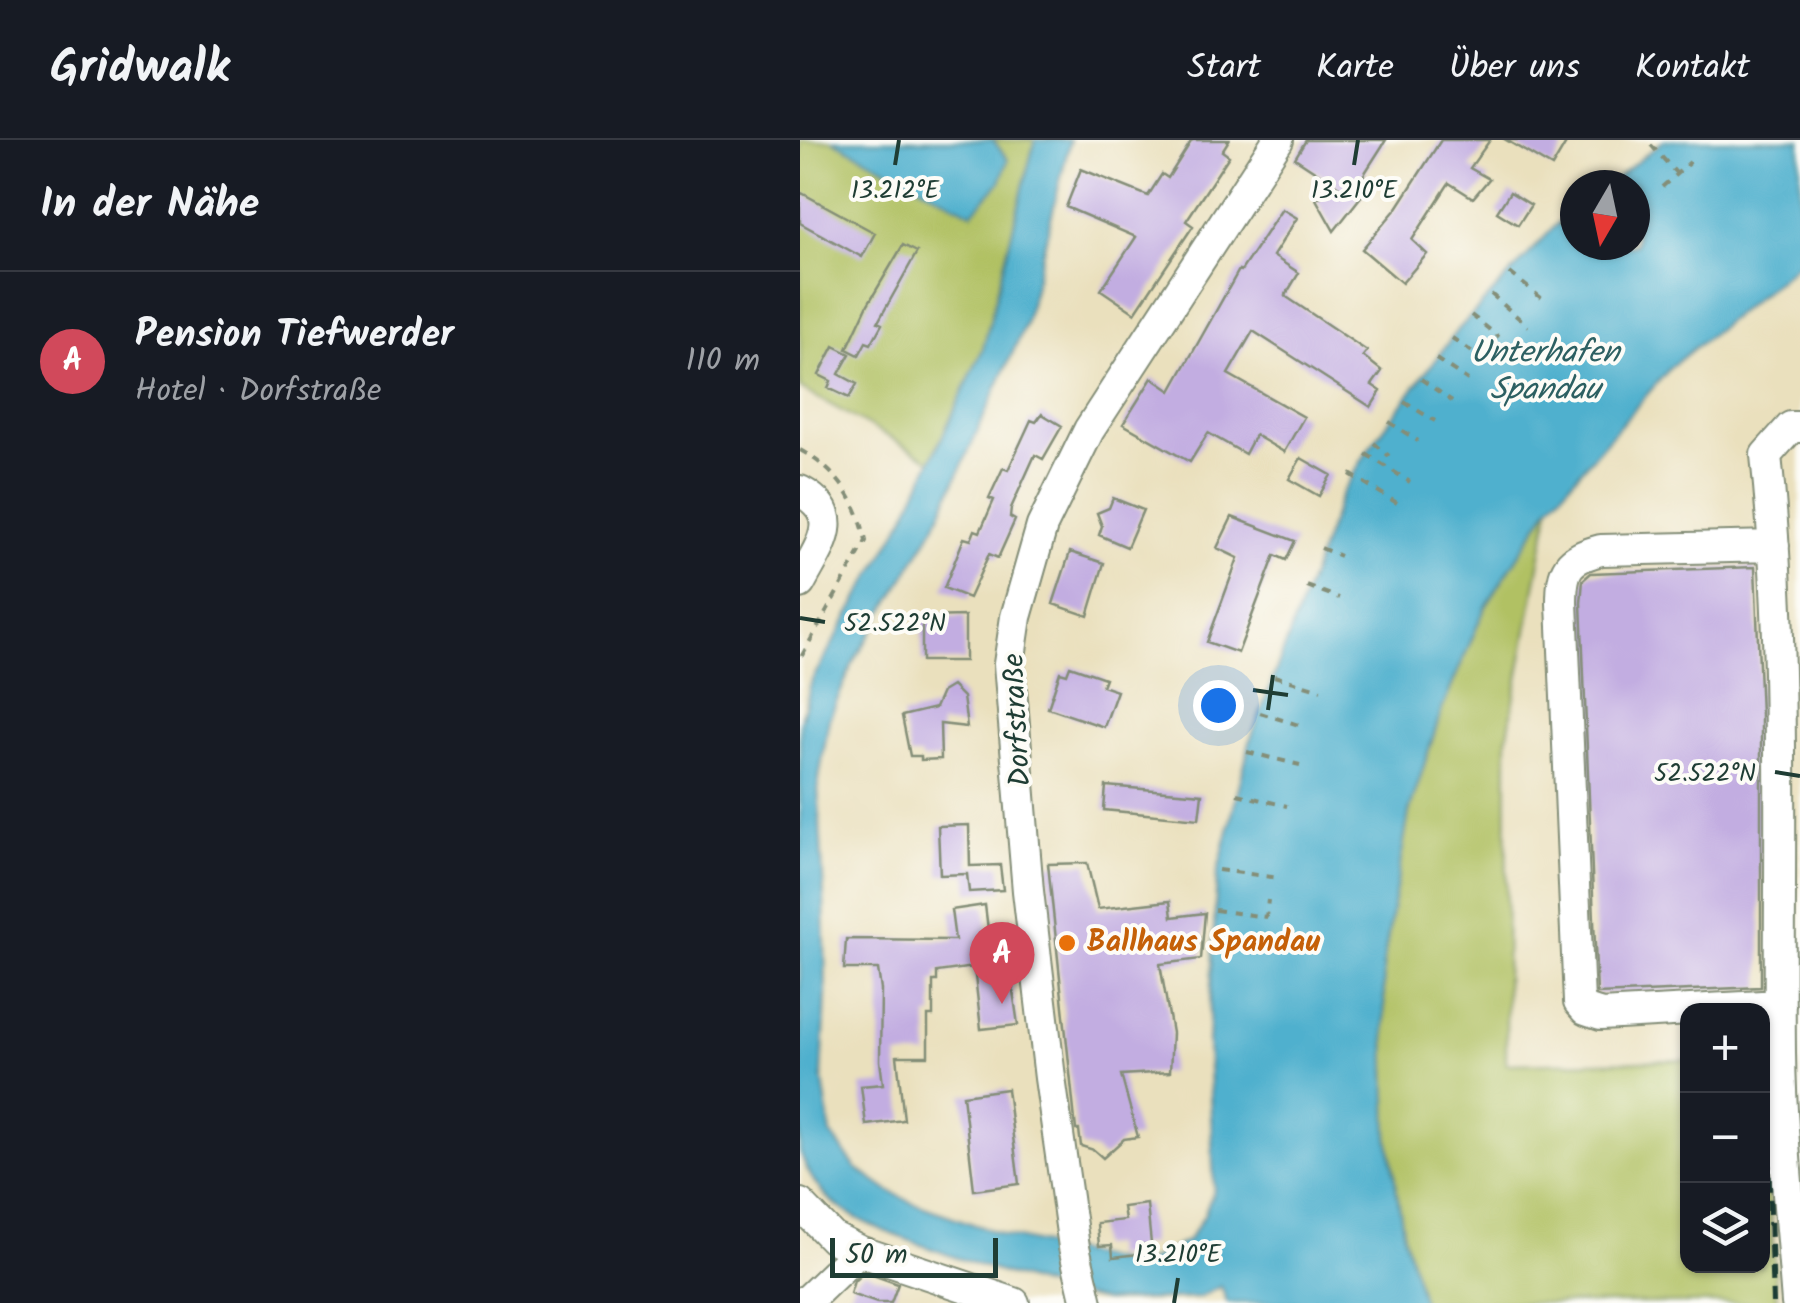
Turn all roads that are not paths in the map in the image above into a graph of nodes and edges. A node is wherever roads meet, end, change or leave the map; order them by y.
1 (1278, 140) edge
2 (1800, 427) edge
3 (800, 491) edge
4 (1774, 546) junction
5 (800, 583) edge
6 (1780, 1005) junction
7 (1790, 1059) edge
8 (800, 1204) edge
9 (859, 1251) junction
10 (800, 1303) edge
11 (1014, 1303) edge
12 (1086, 1303) edge
13 (1797, 1303) edge

1 - 12 street, Dorfstraße
2 - 4 street
3 - 5 street
4 - 6 street
4 - 6 street
6 - 7 street
7 - 13 street
8 - 9 street
9 - 10 street
9 - 11 street

